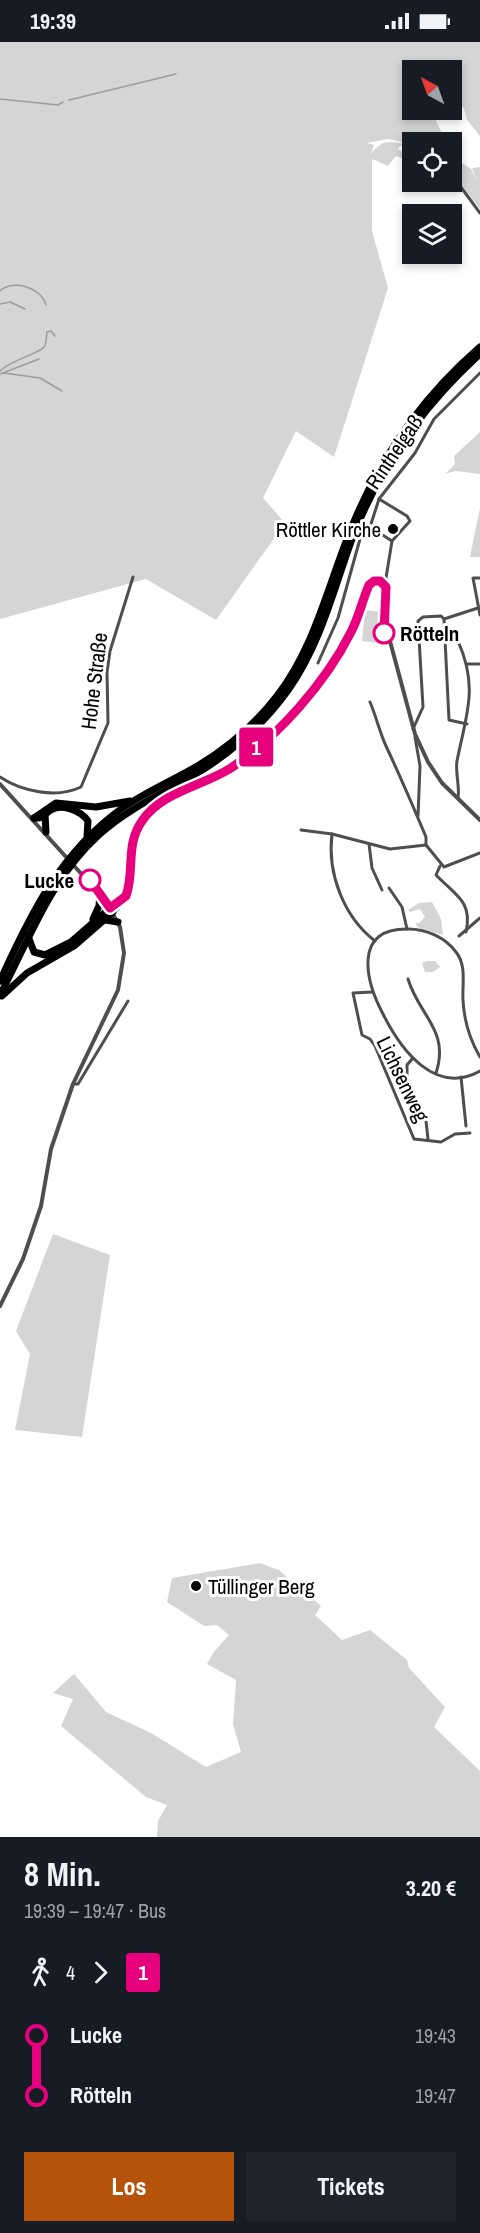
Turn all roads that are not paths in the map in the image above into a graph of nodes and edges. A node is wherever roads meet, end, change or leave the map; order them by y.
1 (462, 189) edge
2 (480, 213) edge
3 (480, 347) edge
4 (480, 354) edge
5 (480, 373) edge
6 (371, 491) junction
7 (379, 499) junction
8 (370, 527) junction
9 (392, 541) junction
10 (133, 577) dead end
11 (480, 578) edge
12 (385, 584) junction
13 (478, 608) junction
14 (480, 615) edge
15 (444, 619) junction
16 (446, 641) junction
17 (303, 661) junction
18 (318, 663) dead end
19 (468, 664) junction
20 (480, 664) edge
21 (370, 702) dead end
22 (467, 724) junction
23 (414, 731) junction
24 (0, 777) edge
25 (0, 784) edge
26 (136, 799) junction
27 (458, 800) junction
28 (45, 815) junction
29 (34, 818) junction
30 (418, 818) junction
31 (480, 820) edge
32 (301, 830) dead end
33 (46, 832) junction
34 (332, 834) junction
35 (87, 837) junction
36 (369, 844) junction
37 (426, 845) junction
38 (480, 853) edge
39 (440, 866) junction
40 (389, 888) dead end
41 (382, 890) dead end
42 (100, 892) junction
43 (112, 910) junction
44 (468, 913) junction
45 (478, 919) edge
46 (102, 921) junction
47 (118, 922) junction
48 (90, 924) junction
49 (407, 929) junction
50 (466, 932) junction
51 (28, 936) junction
52 (459, 936) dead end
53 (375, 941) junction
54 (408, 979) dead end
55 (0, 981) edge
56 (372, 992) junction
57 (0, 996) edge
58 (128, 1001) dead end
59 (480, 1057) edge
60 (412, 1059) junction
61 (480, 1071) edge
62 (436, 1074) junction
63 (461, 1077) junction
64 (73, 1084) junction
65 (466, 1126) dead end
66 (470, 1133) dead end
67 (428, 1139) junction
68 (0, 1306) edge

1 - 2 street
3 - 6 highway
4 - 6 highway
5 - 7 street, Rinthelgaß
6 - 17 highway
7 - 8 street, Rinthelgaß
7 - 9 street
8 - 9 street
8 - 18 street, Rinthelgaß
9 - 12 street
10 - 24 street, Hohe Straße
11 - 13 street
12 - 23 street
12 - 43 street
13 - 14 street
13 - 15 street
15 - 16 street
15 - 23 street
16 - 19 street
16 - 22 street
17 - 26 highway
17 - 51 highway
19 - 20 street
19 - 22 street
21 - 30 street
22 - 27 street
23 - 27 street
23 - 30 street
25 - 29 street
26 - 29 highway
26 - 35 highway
27 - 31 street
28 - 29 highway
28 - 33 highway
28 - 35 highway
29 - 33 street
30 - 37 street
32 - 34 street
33 - 42 street
34 - 36 street
34 - 53 street
35 - 55 highway
36 - 37 street
36 - 41 street
37 - 39 street
38 - 39 street
39 - 44 street
40 - 49 street
42 - 43 street
42 - 48 highway
43 - 46 highway
43 - 47 street
43 - 48 highway
44 - 45 street
44 - 50 street
45 - 50 street
46 - 47 highway
46 - 57 highway
47 - 64 street
48 - 51 highway
49 - 53 street
49 - 59 street
50 - 52 street
51 - 57 highway
53 - 56 street
54 - 62 street
56 - 60 street
56 - 67 street, Lichsenweg
58 - 64 street
60 - 62 street
60 - 67 street
61 - 63 street
62 - 63 street
63 - 65 street
64 - 68 street
66 - 67 street

